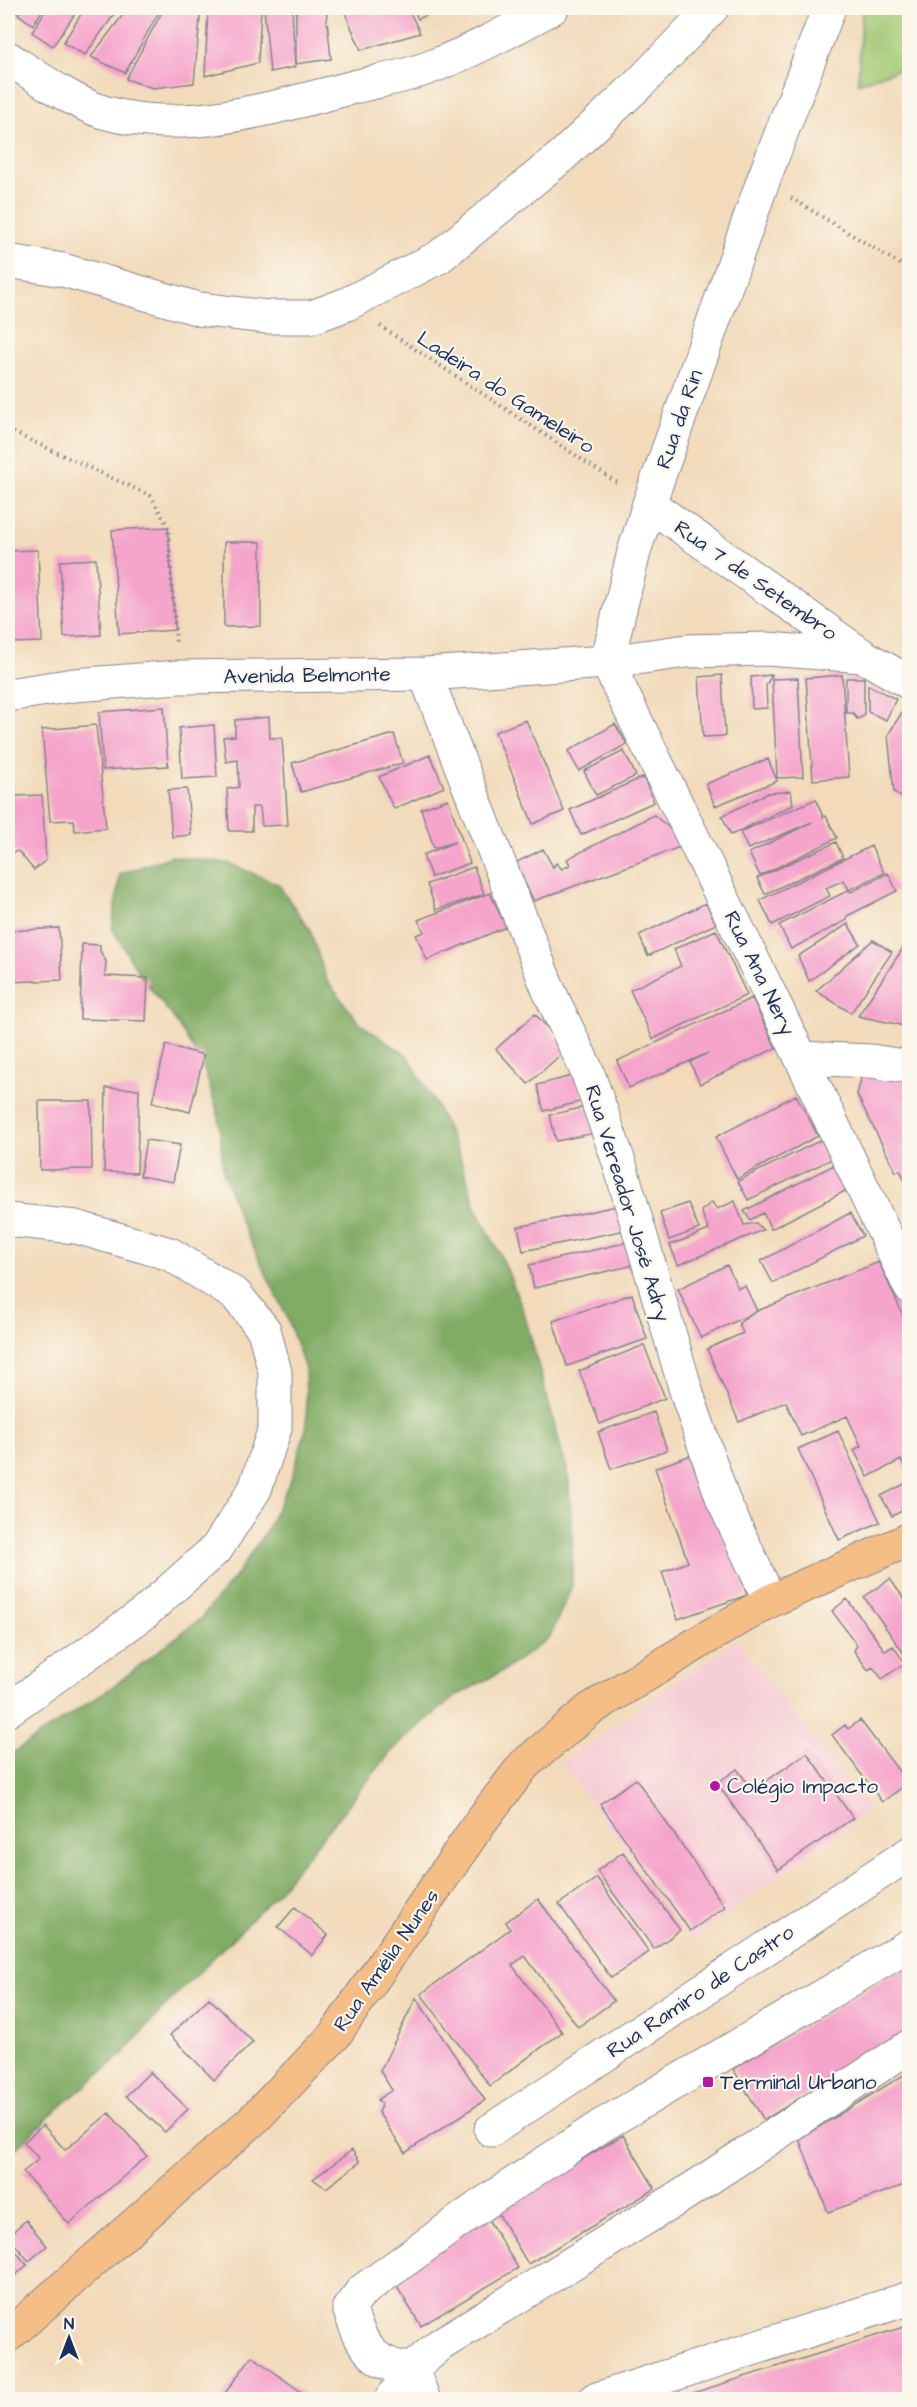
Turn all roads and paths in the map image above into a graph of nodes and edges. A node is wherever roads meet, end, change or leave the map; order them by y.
1 (552, 8) edge
2 (712, 8) edge
3 (829, 8) edge
4 (8, 58) edge
5 (763, 180) junction
6 (8, 261) edge
7 (909, 270) edge
8 (347, 304) junction
9 (8, 430) edge
10 (649, 504) junction
11 (863, 656) junction
12 (607, 662) junction
13 (425, 674) junction
14 (178, 677) junction
15 (909, 683) edge
16 (8, 695) edge
17 (801, 1058) junction
18 (909, 1067) edge
19 (8, 1220) edge
20 (909, 1287) edge
21 (909, 1539) edge
22 (770, 1601) junction
23 (8, 1710) edge
24 (909, 1853) edge
25 (909, 1945) edge
26 (909, 2046) edge
27 (491, 2130) dead end
28 (909, 2298) edge
29 (8, 2336) edge
30 (412, 2369) junction
31 (391, 2400) edge
32 (424, 2400) edge
33 (594, 2400) edge

1 - 4 street
2 - 8 street
3 - 5 street, Rua da Rin
5 - 7 path
5 - 10 street, Rua da Rin
6 - 8 street
8 - 10 path, Ladeira do Gameleiro
9 - 14 path
10 - 11 street, Rua 7 de Setembro
10 - 12 street, Rua da Rin
11 - 12 street, Rua 7 de Setembro
11 - 15 street, Rua 7 de Setembro
12 - 13 street, Avenida Belmonte
12 - 17 street, Rua Ana Nery
13 - 14 street, Avenida Belmonte
13 - 22 street, Rua Vereador José Adry
14 - 16 street, Avenida Belmonte
17 - 18 street
17 - 20 street, Rua Ana Nery
19 - 23 street
21 - 22 main road, Rua Amélia Nunes
22 - 29 main road, Rua Amélia Nunes
24 - 27 street, Rua Ramiro de Castro
25 - 30 street
26 - 30 street
28 - 33 street
30 - 31 street
30 - 32 street

